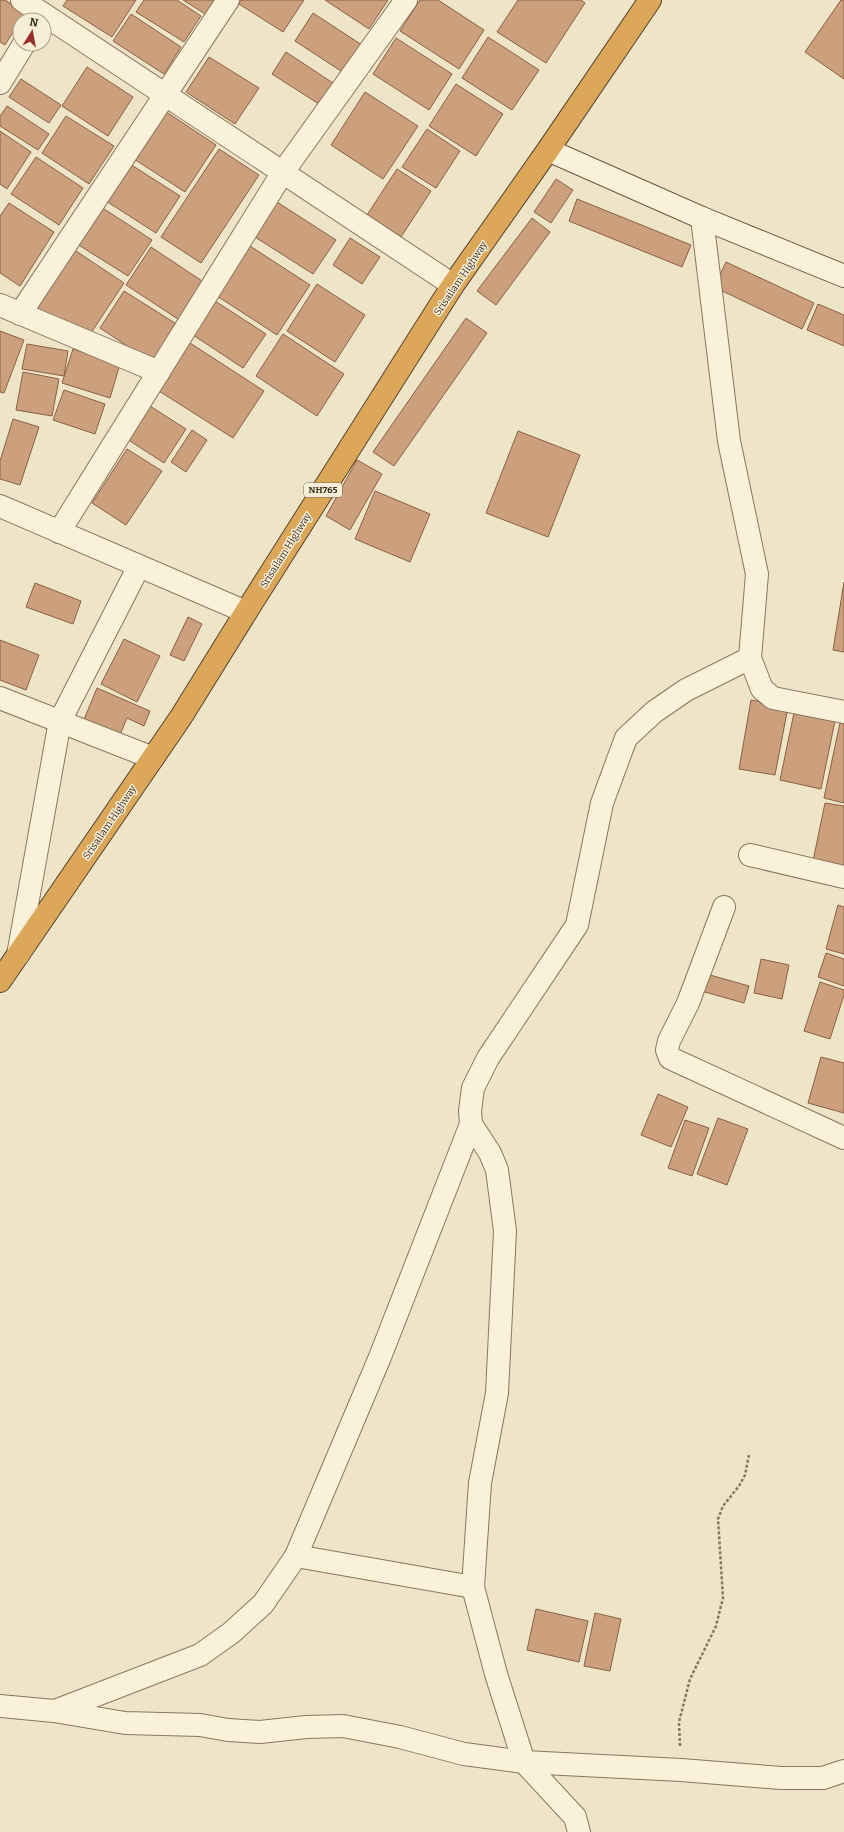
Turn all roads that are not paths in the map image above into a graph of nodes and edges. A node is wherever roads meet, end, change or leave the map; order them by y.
1 (22, 0) edge
2 (228, 0) edge
3 (406, 0) edge
4 (650, 0) edge
5 (44, 11) edge
6 (19, 52) edge
7 (0, 83) edge
8 (165, 94) junction
9 (548, 150) junction
10 (283, 172) junction
11 (702, 218) junction
12 (844, 276) edge
13 (453, 285) junction
14 (0, 305) edge
15 (20, 314) junction
16 (159, 372) junction
17 (0, 506) edge
18 (59, 532) junction
19 (139, 566) junction
20 (246, 612) junction
21 (750, 658) junction
22 (0, 698) edge
23 (844, 712) edge
24 (60, 721) junction
25 (153, 758) junction
26 (750, 855) dead end
27 (844, 877) edge
28 (724, 907) dead end
29 (18, 955) junction
30 (0, 981) edge
31 (471, 1124) junction
32 (844, 1138) edge
33 (296, 1556) junction
34 (473, 1587) junction
35 (0, 1706) edge
36 (54, 1711) junction
37 (524, 1762) junction
38 (844, 1771) edge
39 (579, 1832) edge

1 - 5 street
2 - 8 street
3 - 10 street
4 - 9 highway, Srisailam Highway / NH765
5 - 8 street
6 - 7 street
8 - 10 street
8 - 15 street
9 - 11 street
9 - 13 highway, Srisailam Highway / NH765
10 - 13 street
10 - 16 street
11 - 12 street
11 - 21 street
13 - 20 highway, Srisailam Highway / NH765
14 - 15 street
15 - 16 street
16 - 18 street
17 - 18 street
18 - 19 street
19 - 20 street
19 - 24 street
20 - 25 highway, Srisailam Highway / NH765
21 - 23 street
21 - 31 street
22 - 24 street
24 - 25 street
24 - 29 street
25 - 29 highway, Srisailam Highway / NH765
26 - 27 street
28 - 32 street
29 - 30 highway, Srisailam Highway / NH765
31 - 33 street
31 - 34 street
33 - 34 street
33 - 36 street
34 - 37 street
35 - 36 street
36 - 37 street
37 - 38 street
37 - 39 street

